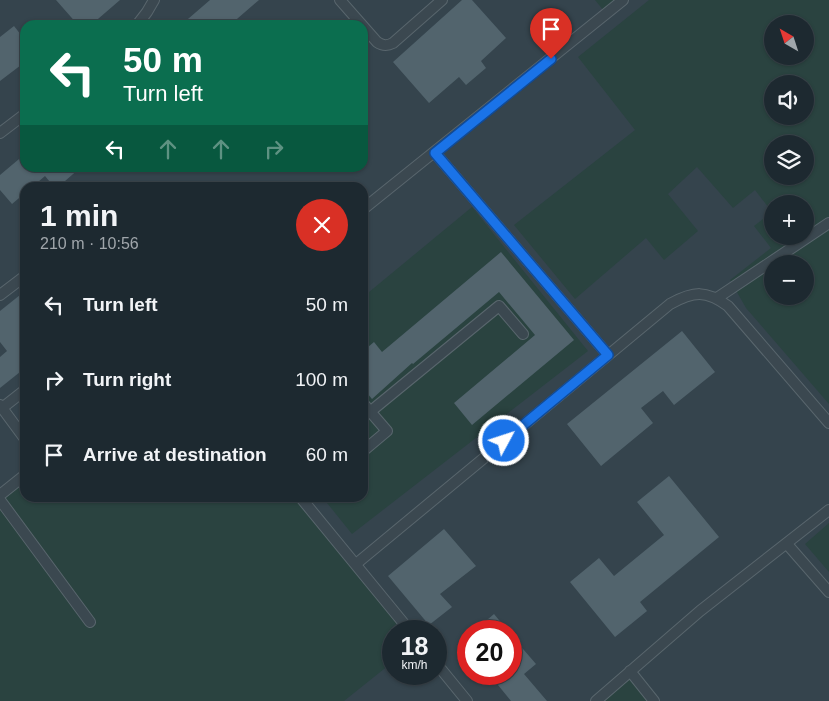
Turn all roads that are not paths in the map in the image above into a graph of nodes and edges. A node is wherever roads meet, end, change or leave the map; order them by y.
1 (154, 0) edge
2 (340, 0) edge
3 (442, 0) edge
4 (623, 0) edge
5 (140, 20) edge
6 (358, 20) edge
7 (368, 32) edge
8 (20, 118) edge
9 (0, 133) edge
10 (435, 153) junction
11 (368, 205) edge
12 (829, 223) edge
13 (20, 280) edge
14 (0, 295) edge
15 (717, 298) junction
16 (523, 334) dead end
17 (608, 355) junction
18 (20, 394) edge
19 (1, 407) edge
20 (368, 409) edge
21 (371, 412) junction
22 (829, 423) edge
23 (20, 432) edge
24 (368, 447) edge
25 (20, 479) edge
26 (0, 495) edge
27 (0, 500) edge
28 (307, 502) edge
29 (829, 510) edge
30 (787, 544) junction
31 (356, 564) junction
32 (829, 592) edge
33 (401, 620) edge
34 (90, 622) dead end
35 (630, 671) junction
36 (447, 676) edge
37 (467, 701) edge
38 (596, 701) edge
39 (654, 701) edge

1 - 5 lane
2 - 6 lane
3 - 7 lane
4 - 10 lane
8 - 9 lane
10 - 11 lane
10 - 17 lane
12 - 15 lane
13 - 14 lane
15 - 17 lane
15 - 22 lane
16 - 21 lane
17 - 31 lane
18 - 19 lane
19 - 23 lane
20 - 21 lane
21 - 24 lane
25 - 26 lane
27 - 34 lane
28 - 31 lane
29 - 30 lane
30 - 32 lane
30 - 35 lane
31 - 33 lane
35 - 38 lane
35 - 39 lane
36 - 37 lane

